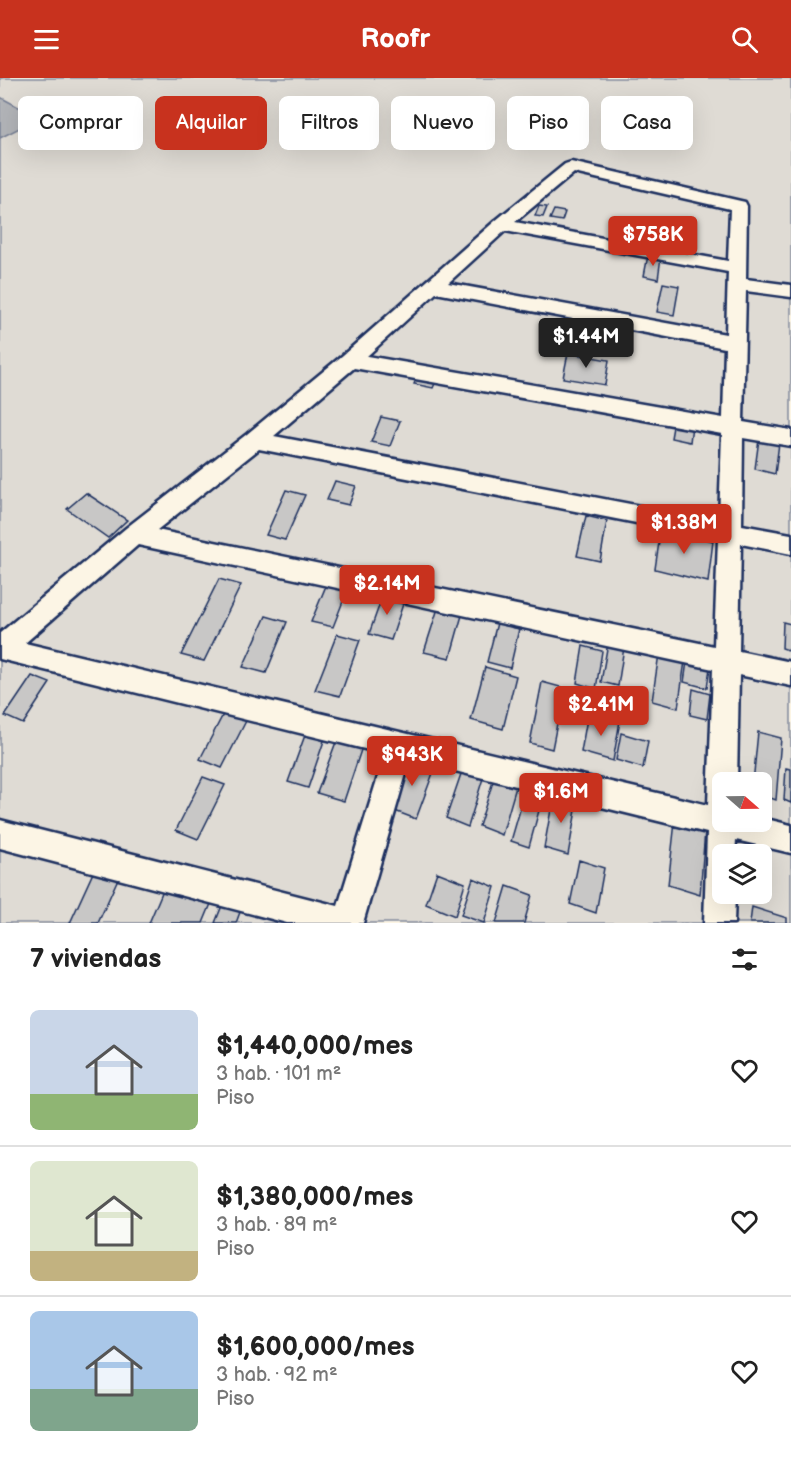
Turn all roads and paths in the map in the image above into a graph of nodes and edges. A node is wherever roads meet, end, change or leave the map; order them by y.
1 (501, 225) junction
2 (737, 276) junction
3 (432, 286) junction
4 (791, 291) edge
5 (735, 343) junction
6 (351, 360) junction
7 (733, 428) junction
8 (791, 438) edge
9 (255, 440) junction
10 (730, 532) junction
11 (134, 535) junction
12 (791, 544) edge
13 (0, 648) edge
14 (726, 660) junction
15 (791, 674) edge
16 (401, 745) junction
17 (723, 772) edge
18 (712, 822) edge
19 (722, 832) edge
20 (759, 832) edge
21 (0, 834) edge
22 (791, 839) edge
23 (347, 923) edge
24 (719, 923) edge

1 - 2 street
1 - 2 street
1 - 3 street
2 - 4 street
2 - 5 street
3 - 5 street
3 - 6 street
5 - 7 street
6 - 7 street
6 - 9 street
7 - 8 street
7 - 10 street
9 - 10 street
9 - 11 street
10 - 12 street
10 - 14 street
11 - 13 street
11 - 14 street
13 - 16 street
14 - 15 street
14 - 17 street
16 - 18 street
16 - 23 street
19 - 24 street
20 - 22 street
21 - 23 street

